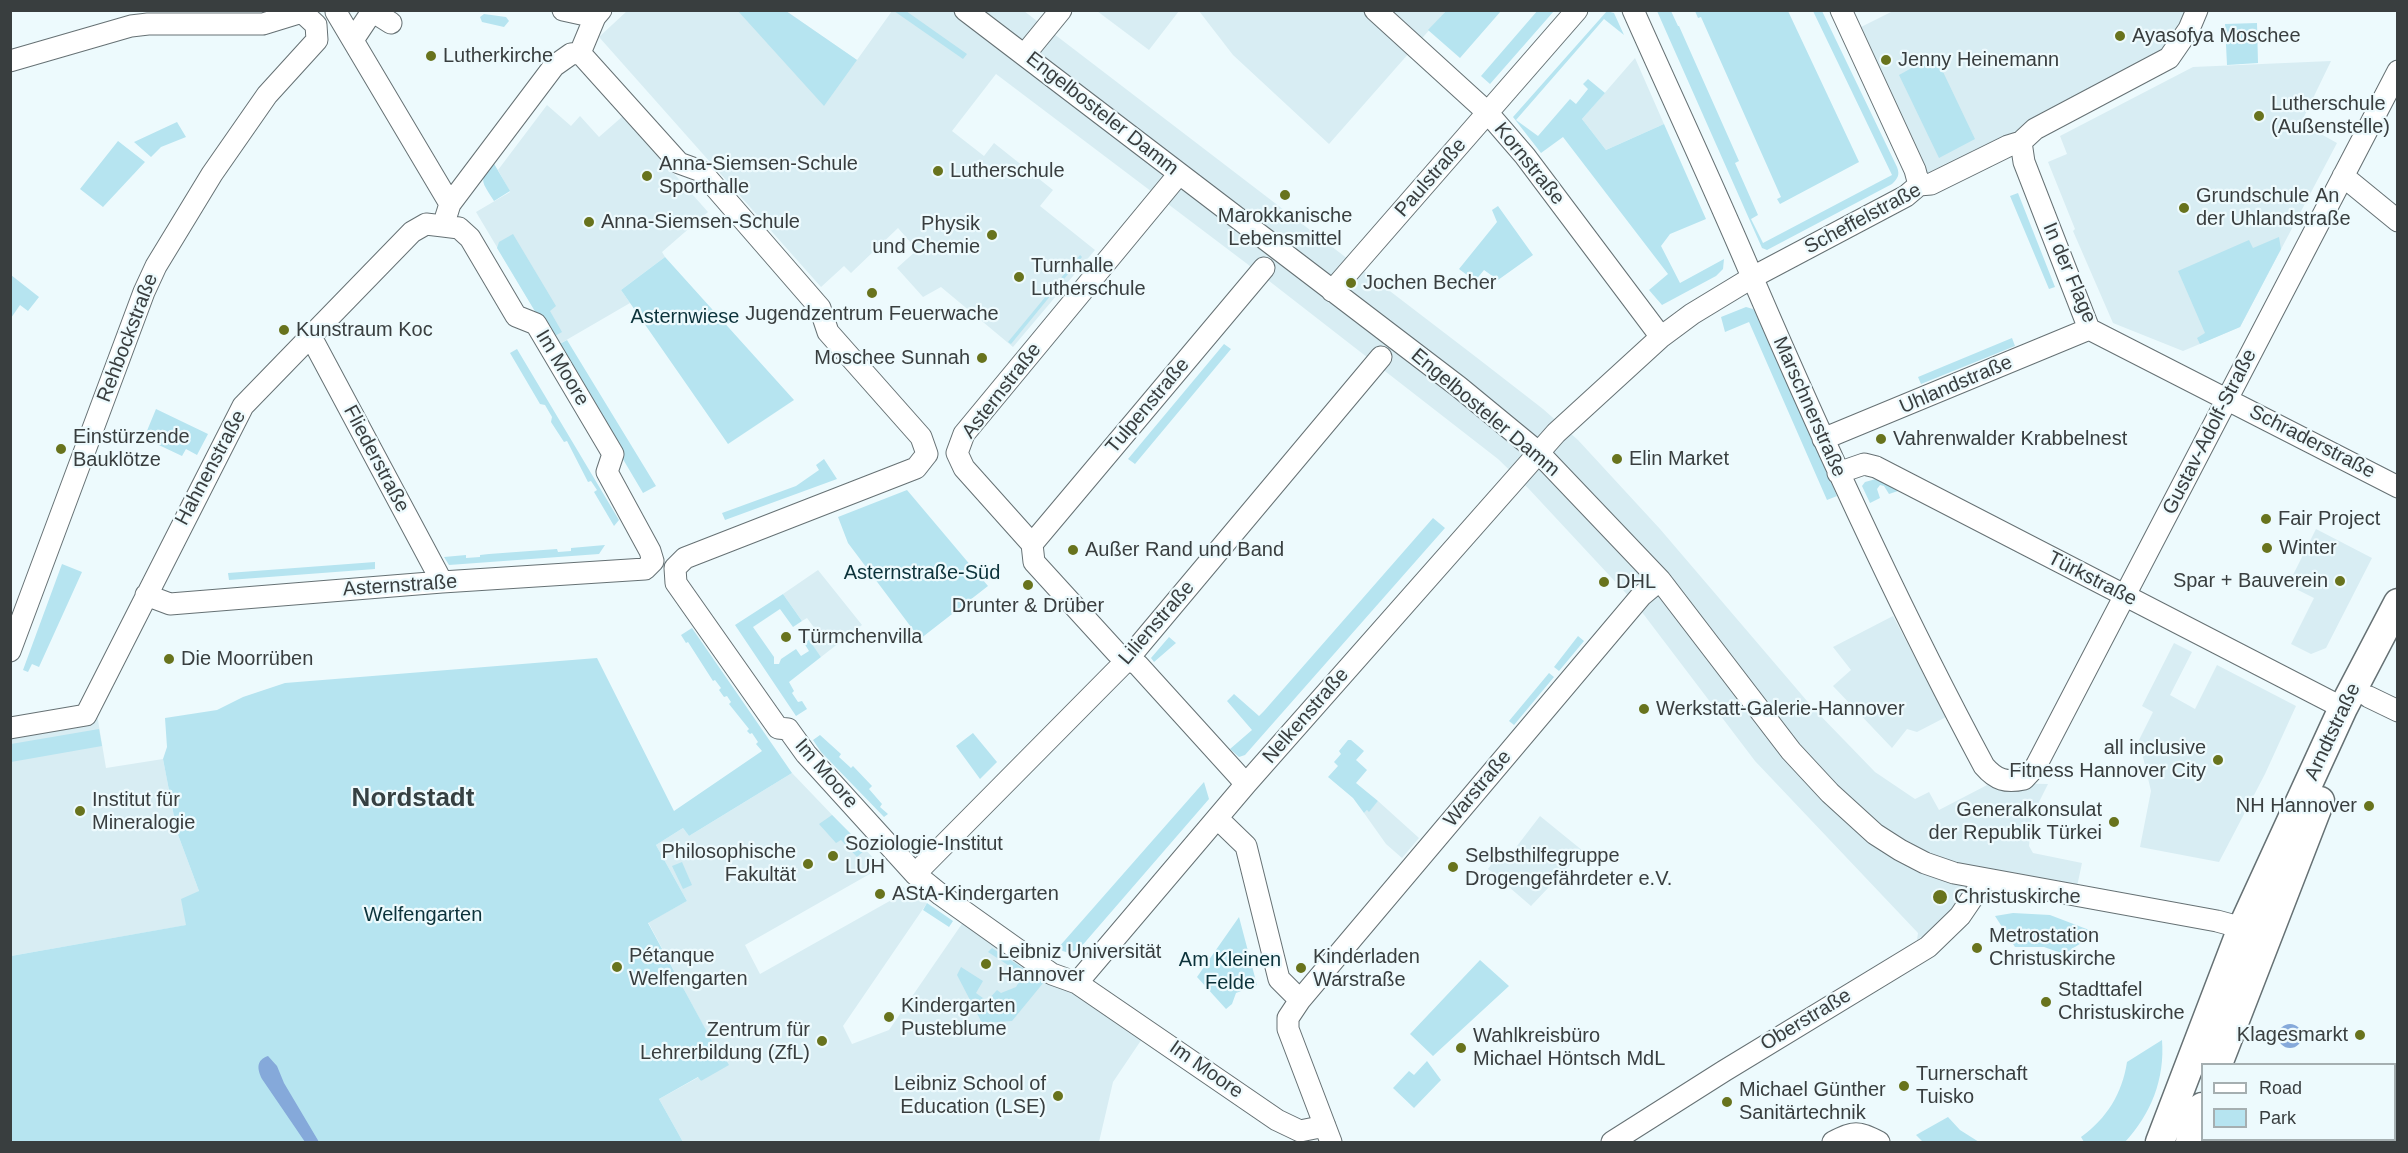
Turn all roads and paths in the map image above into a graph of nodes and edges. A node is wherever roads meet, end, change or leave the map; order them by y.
1 (563, 10) edge
2 (965, 10) edge
3 (1061, 10) edge
4 (1375, 10) edge
5 (1577, 10) edge
6 (1633, 10) edge
7 (1841, 10) edge
8 (2197, 10) edge
9 (337, 11) edge
10 (373, 11) edge
11 (598, 14) edge
12 (128, 18) edge
13 (391, 22) dead end
14 (316, 25) junction
15 (353, 40) junction
16 (580, 52) junction
17 (1025, 54) junction
18 (10, 61) edge
19 (2397, 72) edge
20 (1487, 112) junction
21 (2021, 142) junction
22 (1179, 174) junction
23 (2343, 176) junction
24 (1919, 184) junction
25 (450, 204) junction
26 (2397, 221) edge
27 (443, 226) junction
28 (1258, 276) dead end
29 (1753, 277) junction
30 (1332, 291) junction
31 (2089, 329) junction
32 (310, 335) junction
33 (1661, 337) junction
34 (1381, 357) dead end
35 (2227, 398) junction
36 (1823, 440) junction
37 (1538, 452) junction
38 (957, 453) junction
39 (927, 454) junction
40 (1838, 473) junction
41 (2397, 487) edge
42 (1032, 544) junction
43 (653, 561) junction
44 (675, 568) junction
45 (1660, 580) junction
46 (442, 582) junction
47 (146, 595) junction
48 (2126, 597) junction
49 (2397, 603) edge
50 (2397, 643) edge
51 (10, 651) edge
52 (1127, 660) junction
53 (2369, 697) junction
54 (2343, 708) junction
55 (2397, 711) edge
56 (10, 728) edge
57 (2013, 781) joint
58 (1246, 784) junction
59 (1216, 819) junction
60 (915, 874) junction
61 (1982, 879) junction
62 (2254, 932) junction
63 (1077, 983) junction
64 (1300, 1000) junction
65 (2219, 1063) edge
66 (2201, 1110) edge
67 (1328, 1134) edge
68 (1876, 1141) edge
69 (1612, 1143) edge
70 (1833, 1143) edge
71 (2160, 1143) edge
72 (2190, 1143) edge

1 - 11 street
2 - 17 street, Engelbosteler Damm
3 - 17 street
4 - 20 street, Kornstraße
5 - 20 street, Paulstraße
6 - 29 street, Marschnerstraße
7 - 24 street
8 - 21 street, Scheffelstraße
9 - 14 street
9 - 15 street
10 - 13 street
10 - 15 street
11 - 16 street
12 - 14 street
12 - 18 street
14 - 51 street, Rehbockstraße
15 - 25 street
16 - 25 street
16 - 39 street
17 - 22 street, Engelbosteler Damm
19 - 23 street, Gustav-Adolf-Straße
20 - 30 street, Paulstraße
20 - 33 street, Kornstraße
21 - 24 street, Scheffelstraße
21 - 31 street, In der Flage
22 - 30 street, Engelbosteler Damm
22 - 38 street, Asternstraße
23 - 26 street
23 - 35 street, Gustav-Adolf-Straße
24 - 29 street, Scheffelstraße
25 - 27 street
27 - 32 street, Hahnenstraße
27 - 43 street, Im Moore
28 - 42 street, Tulpenstraße
29 - 33 street, Scheffelstraße
29 - 36 street, Marschnerstraße
30 - 37 street, Engelbosteler Damm
31 - 35 street, In der Flage
31 - 36 street, Uhlandstraße
32 - 46 street, Fliederstraße
32 - 47 street, Hahnenstraße
33 - 37 street, Scheffelstraße
34 - 52 street, Lilienstraße
35 - 41 street, Schraderstraße
35 - 48 street, Gustav-Adolf-Straße
36 - 40 street, Marschnerstraße
37 - 45 street, Engelbosteler Damm
37 - 58 street, Nelkenstraße
38 - 39 street, Asternstraße
38 - 42 street
39 - 44 street
40 - 48 street, Türkstraße
40 - 57 street, Marschnerstraße
42 - 52 street
43 - 44 street
43 - 46 street, Asternstraße
44 - 60 street, Im Moore
45 - 61 street, Engelbosteler Damm
45 - 64 street, Warstraße
46 - 47 street, Asternstraße
47 - 56 street, Hahnenstraße
48 - 54 street, Türkstraße
48 - 57 street, Gustav-Adolf-Straße
49 - 54 main road, Arndtstraße
50 - 53 main road, Arndtstraße
52 - 58 street
52 - 60 street, Lilienstraße
53 - 55 street
53 - 62 main road, Arndtstraße
54 - 62 main road, Arndtstraße
58 - 59 street, Nelkenstraße
59 - 63 street, Nelkenstraße
59 - 64 street
60 - 63 street, Im Moore
61 - 62 street, Engelbosteler Damm
61 - 69 street, Oberstraße
62 - 65 main road
62 - 71 main road
63 - 67 street, Im Moore
64 - 67 street
66 - 72 main road
68 - 70 street

